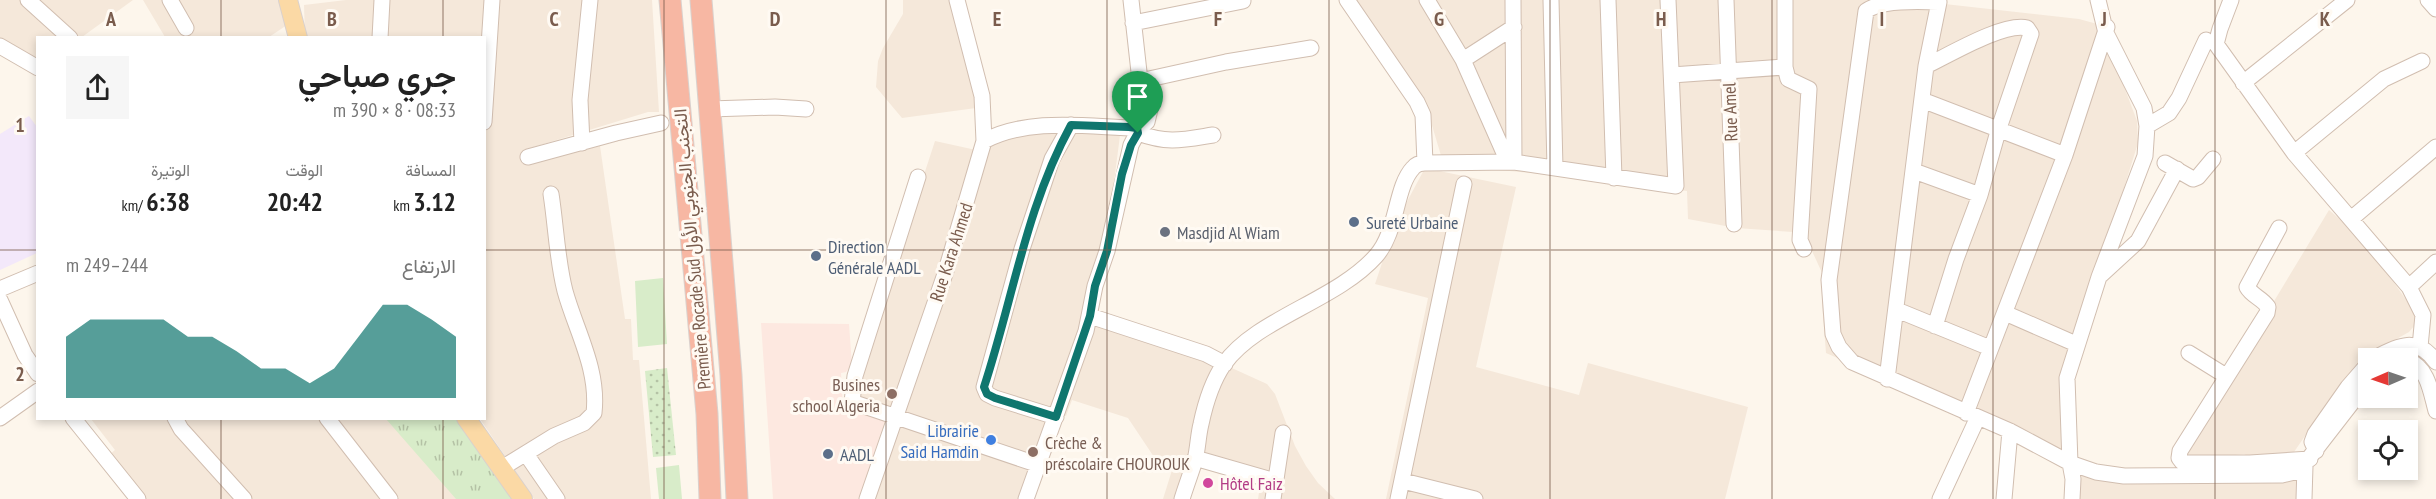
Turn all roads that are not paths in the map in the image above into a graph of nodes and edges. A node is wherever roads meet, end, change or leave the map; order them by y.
1 (28, 0) edge
2 (170, 0) edge
3 (288, 0) edge
4 (382, 0) edge
5 (492, 0) edge
6 (590, 0) edge
7 (670, 0) edge
8 (701, 0) edge
9 (711, 0) edge
10 (957, 0) edge
11 (1131, 0) edge
12 (1347, 0) edge
13 (1428, 0) edge
14 (1513, 0) edge
15 (1551, 0) edge
16 (1608, 0) edge
17 (1668, 0) edge
18 (1726, 0) edge
19 (1785, 0) edge
20 (2098, 0) edge
21 (2108, 0) edge
22 (2231, 0) edge
23 (2347, 0) edge
24 (2428, 0) edge
25 (1243, 1) edge
26 (2436, 9) edge
27 (1132, 24) junction
28 (1514, 27) junction
29 (186, 28) dead end
30 (2106, 33) junction
31 (68, 36) edge
32 (297, 36) edge
33 (380, 36) edge
34 (2206, 40) dead end
35 (0, 46) edge
36 (1311, 48) dead end
37 (1462, 60) junction
38 (2422, 61) dead end
39 (1926, 66) junction
40 (36, 67) edge
41 (1785, 67) junction
42 (1729, 72) junction
43 (1672, 75) junction
44 (1140, 81) junction
45 (2243, 83) junction
46 (486, 92) edge
47 (1922, 100) junction
48 (709, 104) junction
49 (806, 109) dead end
50 (671, 122) junction
51 (1071, 125) junction
52 (2147, 126) junction
53 (1999, 128) junction
54 (1138, 133) junction
55 (1213, 135) dead end
56 (984, 141) junction
57 (582, 143) junction
58 (2436, 147) edge
59 (2294, 153) junction
60 (2065, 155) junction
61 (528, 157) dead end
62 (2213, 159) dead end
63 (1511, 162) junction
64 (1425, 163) junction
65 (1555, 168) junction
66 (1914, 171) junction
67 (918, 177) dead end
68 (1614, 178) junction
69 (1464, 184) dead end
70 (551, 194) dead end
71 (1980, 195) junction
72 (2351, 219) junction
73 (1734, 224) dead end
74 (2279, 228) dead end
75 (1804, 249) dead end
76 (2436, 262) edge
77 (36, 274) edge
78 (2099, 277) junction
79 (2409, 287) junction
80 (0, 289) edge
81 (0, 300) edge
82 (1897, 310) junction
83 (2006, 313) junction
84 (1090, 316) junction
85 (1935, 326) junction
86 (2076, 344) junction
87 (2420, 347) junction
88 (1990, 348) junction
89 (2395, 348) edge
90 (2189, 353) dead end
91 (2436, 362) edge
92 (1224, 364) junction
93 (2418, 366) edge
94 (36, 371) edge
95 (2226, 376) junction
96 (2358, 376) edge
97 (1887, 379) junction
98 (36, 392) edge
99 (2358, 395) edge
100 (2436, 411) edge
101 (1972, 415) junction
102 (895, 417) junction
103 (1056, 417) junction
104 (0, 418) edge
105 (76, 420) edge
106 (175, 420) edge
107 (329, 420) edge
108 (467, 420) edge
109 (2010, 430) junction
110 (1283, 433) dead end
111 (526, 454) junction
112 (1195, 458) junction
113 (2310, 459) junction
114 (2070, 464) junction
115 (1039, 465) junction
116 (502, 468) junction
117 (1275, 481) junction
118 (1403, 481) junction
119 (138, 499) edge
120 (244, 499) edge
121 (390, 499) edge
122 (524, 499) edge
123 (557, 499) edge
124 (711, 499) edge
125 (737, 499) edge
126 (867, 499) edge
127 (1026, 499) edge
128 (1182, 499) edge
129 (1273, 499) edge
130 (1398, 499) edge
131 (1475, 499) edge
132 (1940, 499) edge
133 (2004, 499) edge
134 (2063, 499) edge
135 (2072, 499) edge
136 (2304, 499) edge

1 - 31 street
2 - 29 street
3 - 32 main road
4 - 33 street
5 - 46 street
6 - 57 street
7 - 50 highway, Première Rocade Sud التجنب الجنوبي الأول
8 - 48 highway, Première Rocade Sud التجنب الجنوبي الأول
9 - 48 highway
10 - 56 street, Rue Kara Ahmed
11 - 27 street
12 - 64 street
13 - 37 street
14 - 28 street
15 - 65 street
16 - 68 street
17 - 43 street
18 - 42 street, Rue Amel
19 - 41 street
20 - 30 street
21 - 30 street
22 - 45 street
23 - 45 street
24 - 26 street
25 - 27 street
27 - 44 street
28 - 37 street
28 - 63 street
30 - 52 street
30 - 60 street
34 - 52 street
35 - 40 street
36 - 44 street
37 - 63 street
38 - 59 street
39 - 47 street
39 - 53 street
39 - 97 street
41 - 42 street
41 - 75 street
42 - 43 street
42 - 73 street, Rue Amel
43 - 68 street
44 - 54 street
45 - 59 street
47 - 53 street
47 - 66 street
48 - 49 street
48 - 125 highway, Première Rocade Sud التجنب الجنوبي الأول
50 - 57 street
50 - 124 highway, Première Rocade Sud التجنب الجنوبي الأول
51 - 54 street
51 - 56 street
51 - 103 street
52 - 78 street
53 - 60 street
53 - 71 street
54 - 55 street
54 - 84 street
56 - 102 street, Rue Kara Ahmed
57 - 61 street
58 - 72 street
59 - 72 street
60 - 83 street
62 - 78 street
63 - 64 street
63 - 65 street
64 - 92 street
65 - 68 street
66 - 71 street
66 - 82 street
67 - 102 street
69 - 118 street
70 - 111 street
71 - 85 street
72 - 79 street
74 - 95 street
76 - 79 street
77 - 80 street
78 - 86 street
79 - 87 street
81 - 94 street
82 - 85 street
82 - 97 street
83 - 86 street
83 - 88 street
84 - 92 street
84 - 103 street
85 - 88 street
86 - 114 street
87 - 89 street
87 - 91 street
88 - 101 street
90 - 95 street
92 - 112 street
93 - 100 street
95 - 113 street
96 - 113 street
97 - 101 street
98 - 104 street
99 - 113 street
101 - 109 street
101 - 132 street
102 - 115 street
102 - 126 street, Rue Kara Ahmed
103 - 115 street
105 - 119 street
106 - 120 street
107 - 121 street
108 - 116 main road
109 - 114 street
109 - 133 street
110 - 117 street
111 - 116 street
111 - 123 street
112 - 117 street
112 - 128 street
113 - 114 street
113 - 136 street
114 - 134 street
114 - 135 street
115 - 127 street
116 - 122 main road
117 - 129 street
118 - 130 street
118 - 131 street

